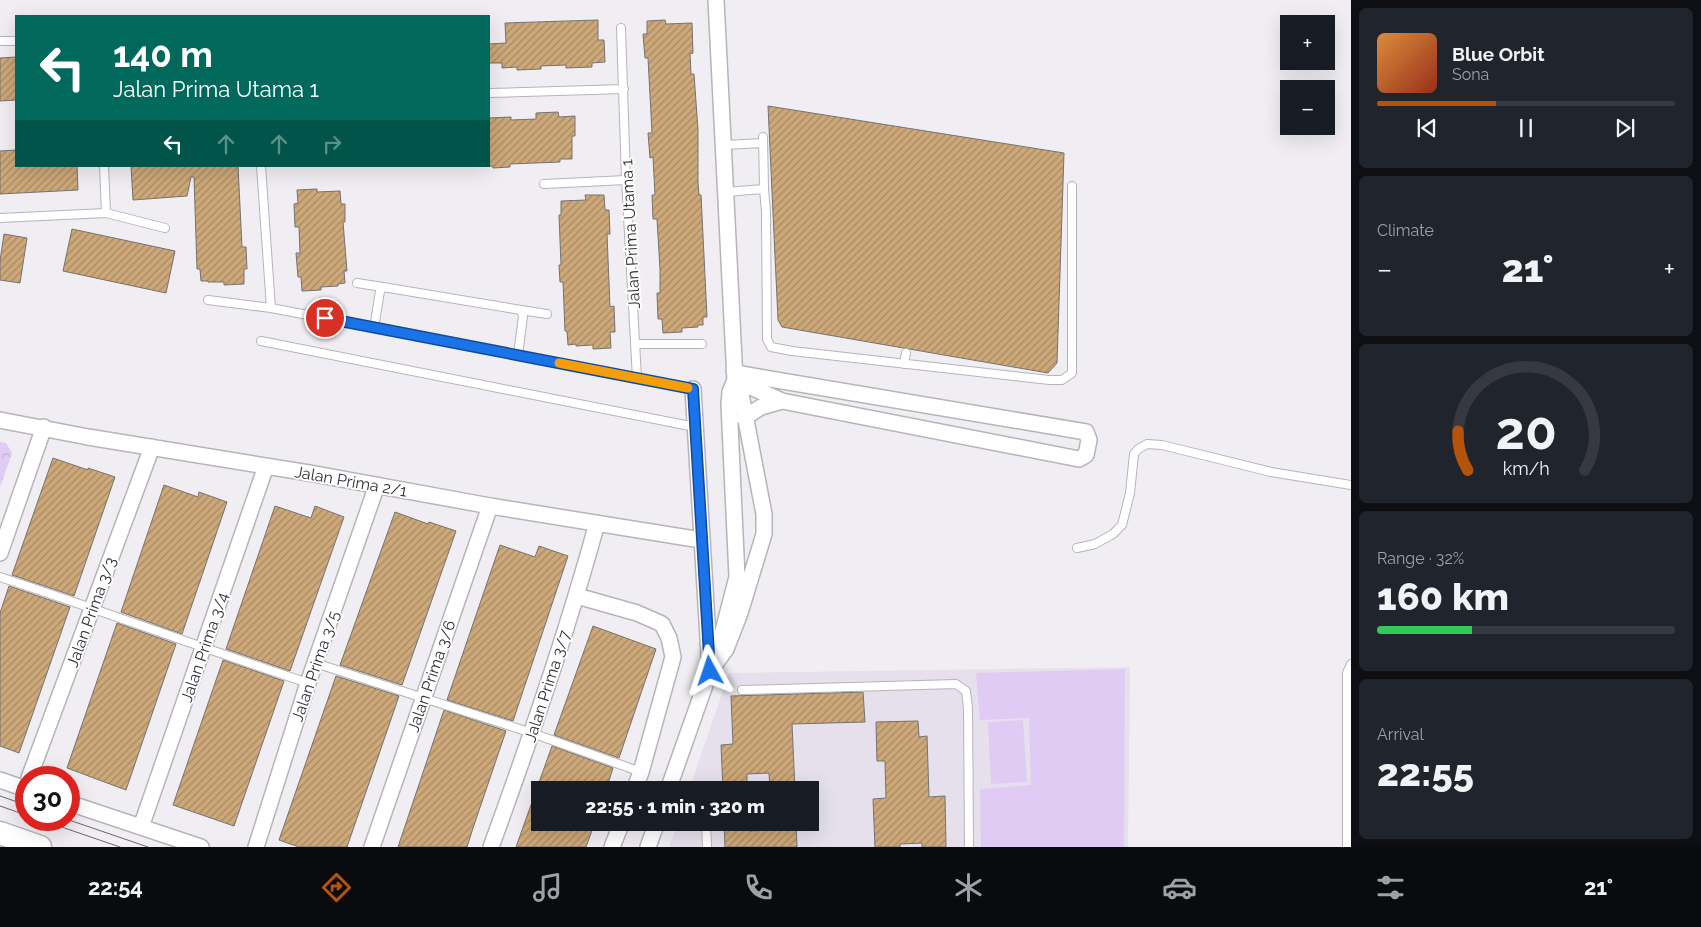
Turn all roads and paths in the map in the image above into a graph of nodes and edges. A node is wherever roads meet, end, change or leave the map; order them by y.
1 (716, 0) edge
2 (621, 28) dead end
3 (0, 41) edge
4 (15, 41) edge
5 (624, 89) junction
6 (490, 93) edge
7 (724, 145) junction
8 (104, 167) edge
9 (261, 167) edge
10 (626, 180) junction
11 (544, 184) dead end
12 (1072, 186) dead end
13 (764, 189) junction
14 (725, 192) junction
15 (106, 213) junction
16 (0, 218) edge
17 (165, 228) dead end
18 (357, 283) dead end
19 (382, 287) junction
20 (208, 300) dead end
21 (271, 308) junction
22 (521, 310) junction
23 (548, 314) dead end
24 (374, 328) junction
25 (261, 341) dead end
26 (635, 344) junction
27 (702, 344) dead end
28 (906, 353) dead end
29 (518, 356) junction
30 (904, 364) junction
31 (1004, 366) dead end
32 (1003, 375) junction
33 (734, 376) junction
34 (637, 378) junction
35 (693, 389) joint
36 (782, 401) junction
37 (744, 418) junction
38 (0, 420) edge
39 (44, 427) junction
40 (695, 427) junction
41 (152, 447) junction
42 (266, 466) junction
43 (377, 485) junction
44 (1351, 485) edge
45 (490, 506) junction
46 (597, 523) junction
47 (701, 540) junction
48 (1076, 548) dead end
49 (0, 553) edge
50 (0, 577) edge
51 (577, 596) junction
52 (92, 608) junction
53 (708, 644) junction
54 (204, 648) junction
55 (315, 663) junction
56 (1351, 664) edge
57 (710, 671) junction
58 (308, 683) junction
59 (742, 690) dead end
60 (424, 697) junction
61 (532, 733) junction
62 (34, 766) edge
63 (641, 772) junction
64 (0, 780) edge
65 (638, 781) edge
66 (671, 781) edge
67 (15, 783) edge
68 (80, 807) edge
69 (141, 827) junction
70 (618, 831) edge
71 (654, 831) edge
72 (706, 831) edge
73 (0, 833) edge
74 (40, 847) edge
75 (201, 847) edge
76 (256, 847) edge
77 (372, 847) edge
78 (491, 847) edge
79 (612, 847) edge
80 (648, 847) edge
81 (707, 847) edge
82 (969, 847) edge
83 (1347, 847) edge

1 - 7 street
2 - 5 lane, Jalan Prima Utama 1
3 - 4 lane
5 - 6 lane
5 - 10 lane, Jalan Prima Utama 1
7 - 13 lane
7 - 14 street
8 - 15 lane
9 - 21 lane
10 - 11 lane
10 - 26 lane, Jalan Prima Utama 1
12 - 32 lane
13 - 14 lane
13 - 30 lane
14 - 33 street
15 - 16 lane
15 - 17 lane
18 - 19 lane
19 - 22 lane
19 - 24 lane
20 - 21 lane
21 - 24 lane
22 - 23 lane
22 - 29 lane
24 - 29 lane
25 - 40 lane
26 - 27 lane
26 - 34 lane, Jalan Prima Utama 1
28 - 30 lane
29 - 34 lane
30 - 32 lane
31 - 32 lane
33 - 36 street
33 - 36 street
33 - 37 street
33 - 53 street
34 - 35 lane
35 - 40 street
36 - 37 street
37 - 57 street
38 - 39 street, Jalan Prima 2/1
39 - 41 street, Jalan Prima 2/1
39 - 49 street
40 - 47 street
41 - 42 street, Jalan Prima 2/1
41 - 52 street, Jalan Prima 3/3
42 - 43 street, Jalan Prima 2/1
42 - 54 street, Jalan Prima 3/4
43 - 45 street, Jalan Prima 2/1
43 - 55 street, Jalan Prima 3/5
44 - 48 lane
45 - 46 street, Jalan Prima 2/1
45 - 60 street, Jalan Prima 3/6
46 - 47 street, Jalan Prima 2/1
46 - 51 street, Jalan Prima 3/7
47 - 53 street
50 - 52 lane
51 - 61 street, Jalan Prima 3/7
51 - 63 street
52 - 54 lane
52 - 62 street, Jalan Prima 3/3
53 - 57 street
54 - 58 lane
54 - 69 street, Jalan Prima 3/4
55 - 58 street, Jalan Prima 3/5
55 - 60 lane
56 - 83 lane
57 - 66 street
58 - 76 street, Jalan Prima 3/5
59 - 82 lane
60 - 61 lane
60 - 77 street, Jalan Prima 3/6
61 - 63 lane
61 - 78 street, Jalan Prima 3/7
63 - 65 street
64 - 67 street
68 - 69 street
69 - 75 street
70 - 79 street
71 - 80 street
72 - 81 lane
73 - 74 main road

